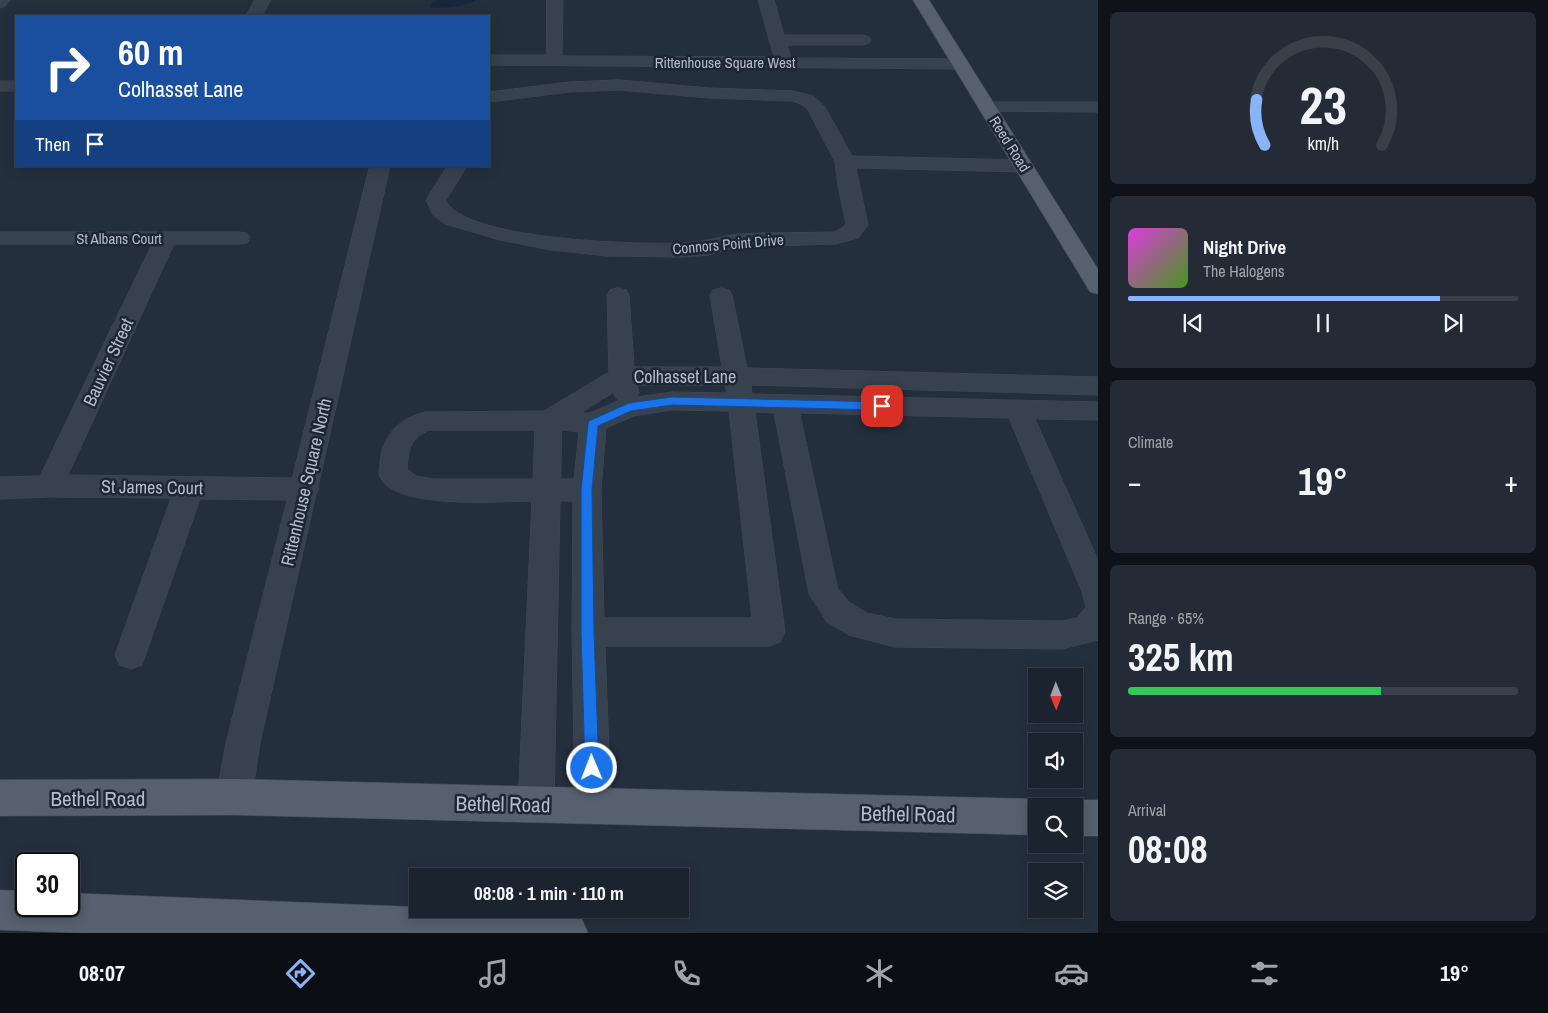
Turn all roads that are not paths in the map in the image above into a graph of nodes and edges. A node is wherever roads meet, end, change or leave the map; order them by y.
1 (263, 0) edge
2 (555, 0) edge
3 (766, 0) edge
4 (921, 0) edge
5 (255, 15) edge
6 (777, 40) junction
7 (863, 40) dead end
8 (490, 60) edge
9 (554, 61) junction
10 (784, 62) junction
11 (960, 64) junction
12 (0, 86) edge
13 (15, 86) edge
14 (490, 96) edge
15 (987, 107) junction
16 (1098, 107) edge
17 (845, 162) junction
18 (1024, 166) junction
19 (380, 167) edge
20 (456, 167) edge
21 (0, 238) edge
22 (166, 238) junction
23 (239, 238) dead end
24 (1096, 280) edge
25 (618, 295) dead end
26 (721, 295) dead end
27 (622, 376) junction
28 (1098, 386) edge
29 (739, 389) junction
30 (785, 404) junction
31 (629, 407) junction
32 (1018, 410) junction
33 (1098, 411) edge
34 (549, 420) junction
35 (593, 424) junction
36 (49, 486) junction
37 (0, 488) edge
38 (189, 488) junction
39 (305, 489) junction
40 (548, 490) junction
41 (587, 490) junction
42 (1098, 601) edge
43 (1098, 615) edge
44 (588, 632) junction
45 (131, 655) dead end
46 (234, 797) junction
47 (0, 798) edge
48 (536, 804) junction
49 (593, 806) junction
50 (1028, 817) edge
51 (1083, 818) edge
52 (1098, 818) edge
53 (0, 910) edge
54 (568, 933) edge

1 - 5 street
2 - 9 street
3 - 6 street
4 - 11 main road, Reed Road
6 - 7 street
6 - 10 street
8 - 9 street, Rittenhouse Square West
9 - 10 street, Rittenhouse Square West
10 - 11 street, Rittenhouse Square West
11 - 15 main road, Reed Road
12 - 13 street
14 - 17 street
15 - 16 street
15 - 18 main road, Reed Road
17 - 18 street
17 - 20 street, Connors Point Drive
18 - 24 main road, Reed Road
19 - 39 street, Rittenhouse Square North
21 - 22 street, St Albans Court
22 - 23 street, St Albans Court
22 - 36 street, Bauvier Street
25 - 27 street
26 - 29 street
27 - 29 street, Colhasset Lane
27 - 31 street
27 - 34 street, Colhasset Lane
28 - 29 street, Colhasset Lane
29 - 30 street, Colhasset Lane
29 - 31 street, Colhasset Lane
29 - 44 street
30 - 32 street, Colhasset Lane
30 - 43 street
31 - 35 street, Colhasset Lane
32 - 33 street, Colhasset Lane
32 - 42 street
34 - 35 street
34 - 40 street
34 - 40 street
35 - 41 street
36 - 37 street, St James Court
36 - 38 street, St James Court
38 - 39 street, St James Court
38 - 45 street
39 - 46 street, Rittenhouse Square North
40 - 41 street
40 - 48 street
41 - 44 street
44 - 49 street
46 - 47 main road, Bethel Road
46 - 48 main road, Bethel Road
48 - 49 main road, Bethel Road
49 - 50 main road, Bethel Road
51 - 52 main road
53 - 54 main road

